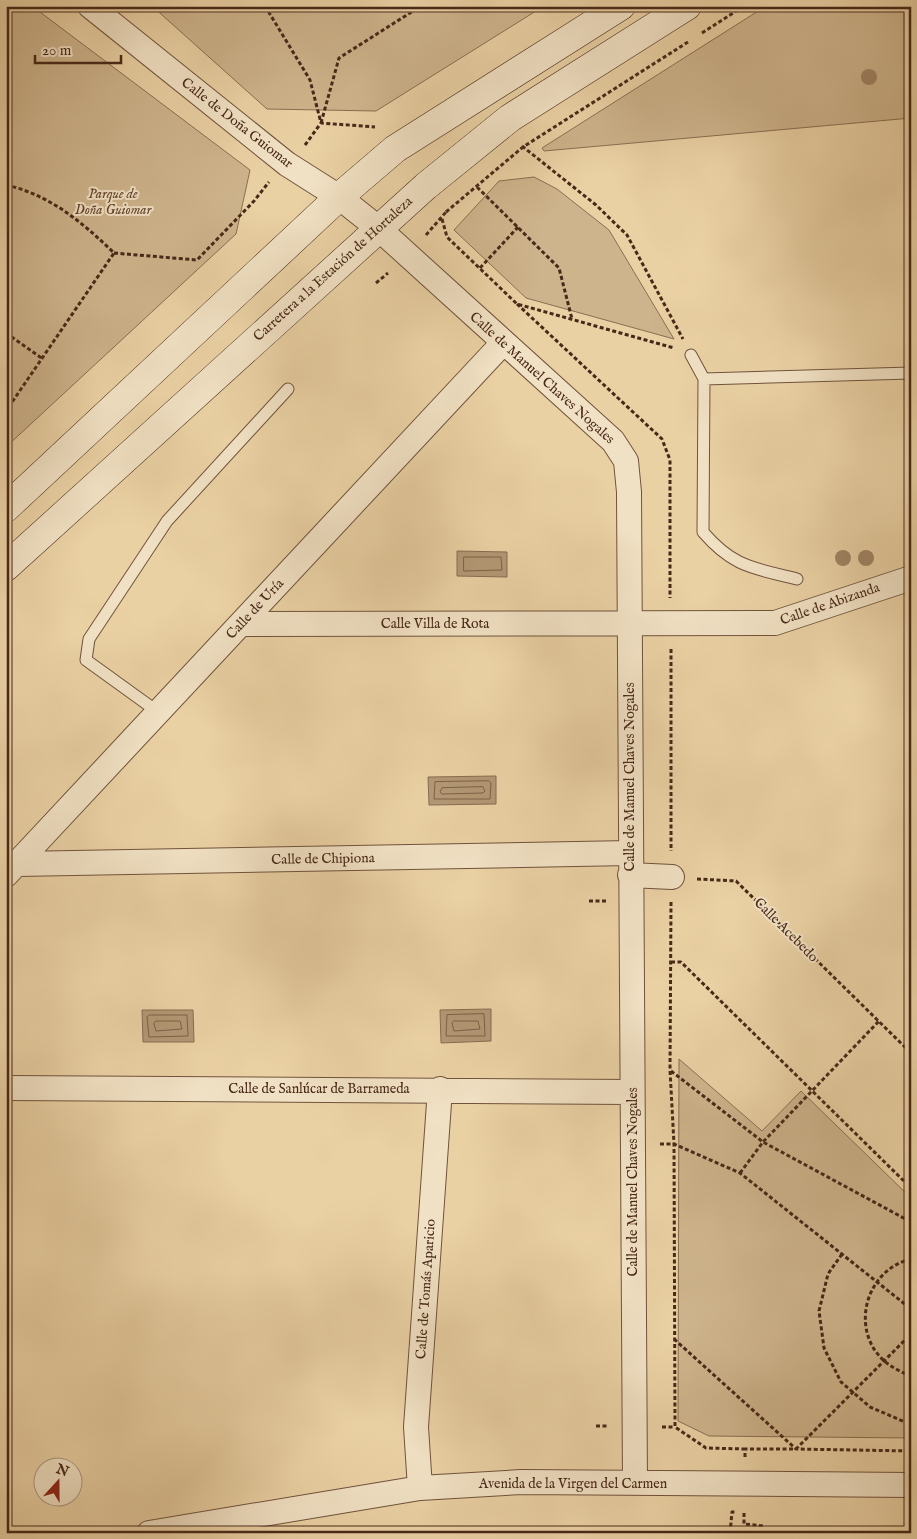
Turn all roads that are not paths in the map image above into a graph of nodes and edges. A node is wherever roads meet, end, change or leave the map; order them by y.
1 (90, 6) edge
2 (621, 6) edge
3 (687, 6) edge
4 (339, 197) junction
5 (378, 228) junction
6 (503, 343) junction
7 (691, 355) road end
8 (911, 373) edge
9 (704, 379) junction
10 (288, 389) dead end
11 (6, 508) edge
12 (6, 567) edge
13 (911, 578) edge
14 (797, 579) dead end
15 (241, 624) junction
16 (628, 624) junction
17 (158, 712) junction
18 (630, 864) junction
19 (12, 870) edge
20 (672, 877) road end
21 (6, 1088) edge
22 (440, 1089) junction
23 (632, 1092) junction
24 (635, 1484) junction
25 (911, 1484) edge
26 (420, 1488) junction
27 (149, 1533) edge

1 - 4 street, Calle de Doña Guiomar
2 - 4 street
3 - 5 street, Carretera a la Estación de Hortaleza
4 - 5 street, Calle de Manuel Chaves Nogales
4 - 11 street
5 - 6 street, Calle de Manuel Chaves Nogales
5 - 12 street, Carretera a la Estación de Hortaleza
6 - 15 street, Calle de Uría
6 - 16 street, Calle de Manuel Chaves Nogales
7 - 9 lane
8 - 9 lane
9 - 14 lane
10 - 17 lane
13 - 16 street, Calle de Abizanda
15 - 16 street, Calle Villa de Rota
15 - 17 street, Calle de Uría
16 - 18 street, Calle de Manuel Chaves Nogales
17 - 19 street, Calle de Uría
18 - 19 street, Calle de Chipiona
18 - 20 street
18 - 23 street, Calle de Manuel Chaves Nogales
21 - 22 street, Calle de Sanlúcar de Barrameda
22 - 23 street, Calle de Sanlúcar de Barrameda
22 - 26 street, Calle de Tomás Aparicio
23 - 24 street, Calle de Manuel Chaves Nogales
24 - 25 street, Avenida de la Virgen del Carmen
24 - 26 street, Avenida de la Virgen del Carmen
26 - 27 street, Avenida de la Virgen del Carmen

